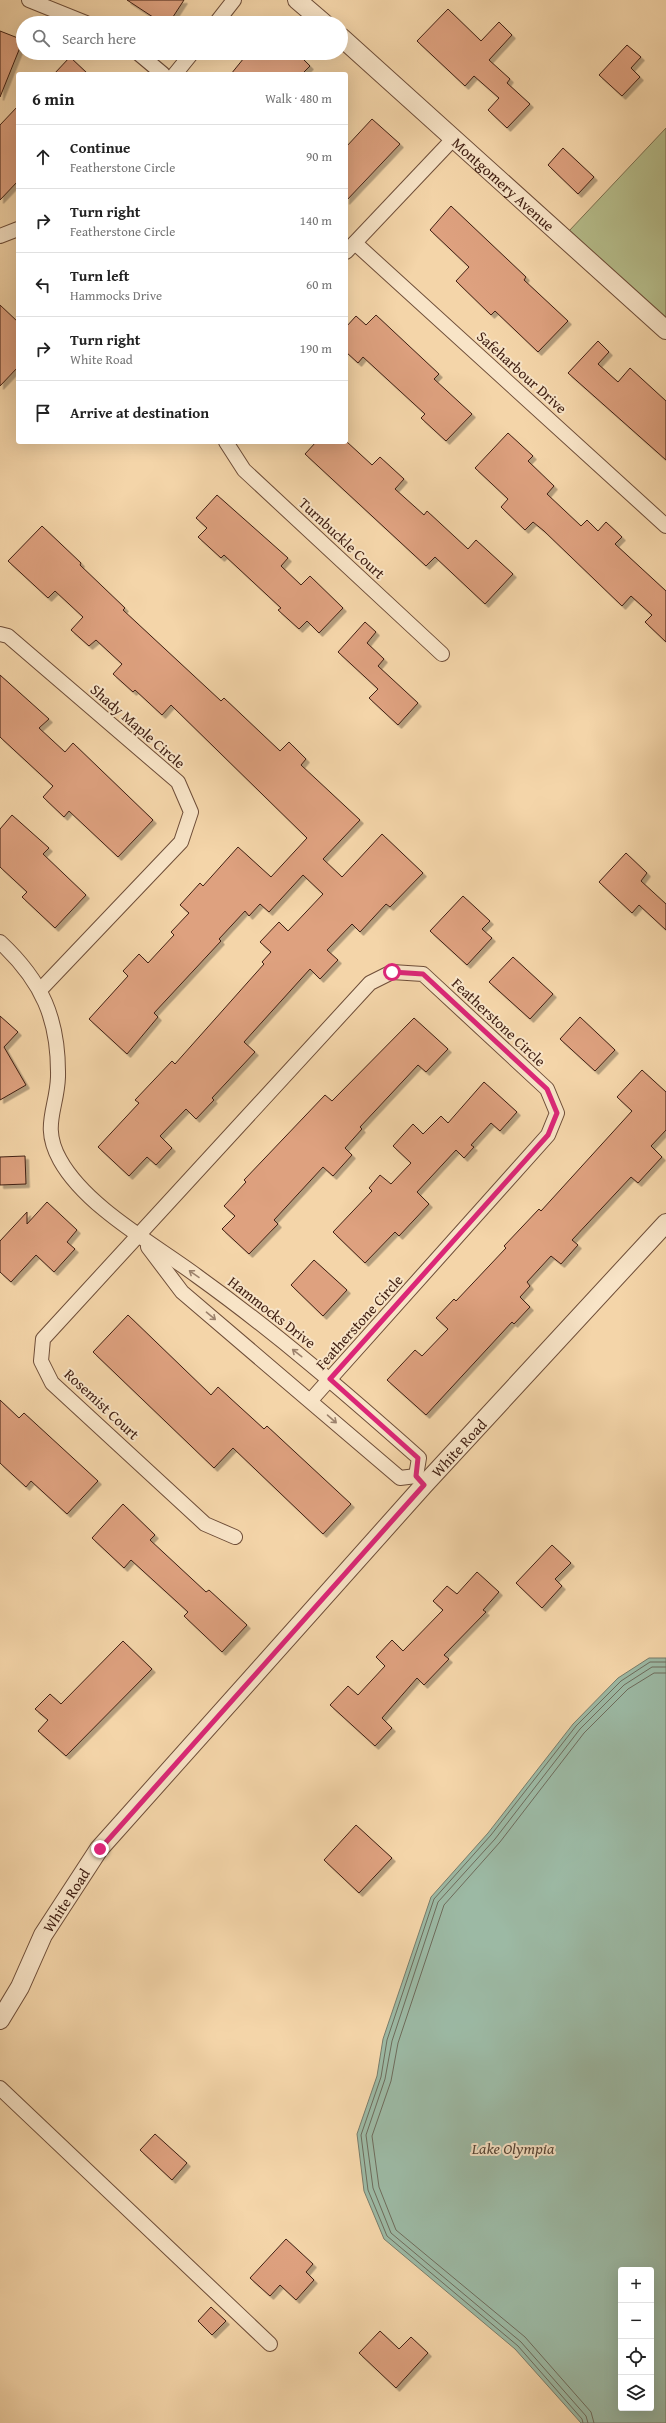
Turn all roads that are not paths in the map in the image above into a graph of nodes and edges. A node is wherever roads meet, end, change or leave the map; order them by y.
1 (29, 0) edge
2 (234, 0) edge
3 (297, 0) edge
4 (69, 16) edge
5 (221, 16) edge
6 (316, 16) edge
7 (348, 43) edge
8 (146, 60) edge
9 (186, 60) edge
10 (161, 72) edge
11 (177, 72) edge
12 (454, 138) junction
13 (16, 230) edge
14 (0, 236) edge
15 (350, 248) edge
16 (666, 330) edge
17 (227, 444) edge
18 (666, 526) edge
19 (0, 634) edge
20 (442, 654) dead end
21 (0, 942) edge
22 (41, 989) junction
23 (666, 1223) edge
24 (139, 1236) junction
25 (330, 1379) junction
26 (311, 1400) junction
27 (420, 1481) junction
28 (235, 1537) dead end
29 (0, 2020) edge
30 (0, 2088) edge
31 (270, 2344) dead end

1 - 4 street
2 - 5 street
3 - 6 street
7 - 12 street, Montgomery Avenue
8 - 10 street
9 - 11 street
12 - 15 street
12 - 16 street, Montgomery Avenue
13 - 14 street
15 - 18 street, Safeharbour Drive
17 - 20 street, Turnbuckle Court
19 - 22 street, Shady Maple Circle
21 - 22 street, Hammocks Drive
22 - 24 street, Hammocks Drive
23 - 27 street, White Road
25 -> 24 street, Hammocks Drive
24 - 25 street, Featherstone Circle
24 -> 26 street, Hammocks Drive
24 - 28 street, Rosemist Court
25 - 26 street, Featherstone Circle
25 - 27 street, Hammocks Drive
26 -> 27 street, Hammocks Drive
27 - 29 street, White Road
30 - 31 street

